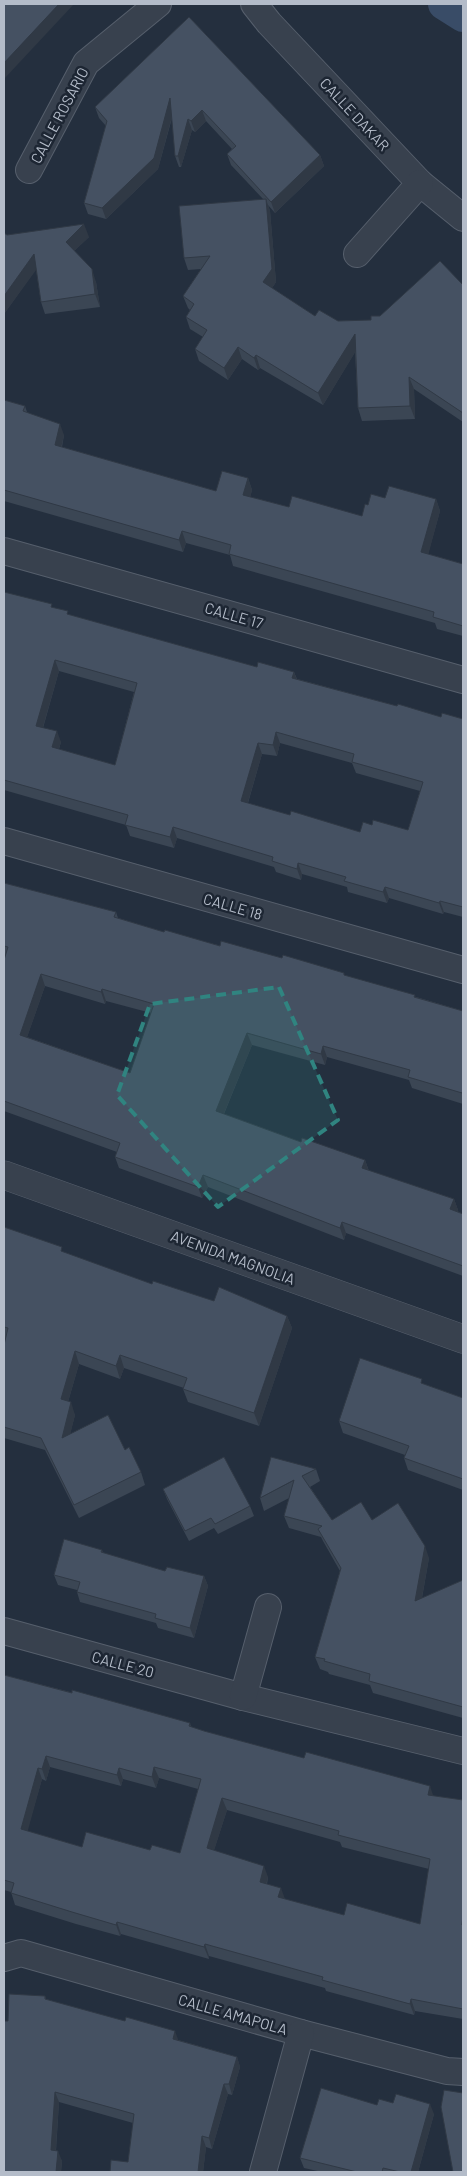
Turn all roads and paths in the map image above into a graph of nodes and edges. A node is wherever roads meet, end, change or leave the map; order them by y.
1 (158, 4) edge
2 (254, 4) edge
3 (29, 170) dead end
4 (420, 183) junction
5 (463, 218) edge
6 (358, 254) dead end
7 (4, 550) edge
8 (463, 680) edge
9 (4, 841) edge
10 (463, 970) edge
11 (4, 1175) edge
12 (463, 1339) edge
13 (268, 1607) dead end
14 (4, 1631) edge
15 (243, 1697) junction
16 (463, 1751) edge
17 (4, 1958) edge
18 (301, 2033) junction
19 (463, 2072) edge
20 (262, 2172) edge

1 - 3 street, CALLE ROSARIO
2 - 4 street, CALLE DAKAR
4 - 5 street, CALLE DAKAR
4 - 6 street
7 - 8 street, CALLE 17
9 - 10 street, CALLE 18
11 - 12 street, AVENIDA MAGNOLIA
13 - 15 street
14 - 15 street, CALLE 20
15 - 16 street, CALLE 20
17 - 18 street, CALLE AMAPOLA
18 - 19 street, CALLE AMAPOLA
18 - 20 street

